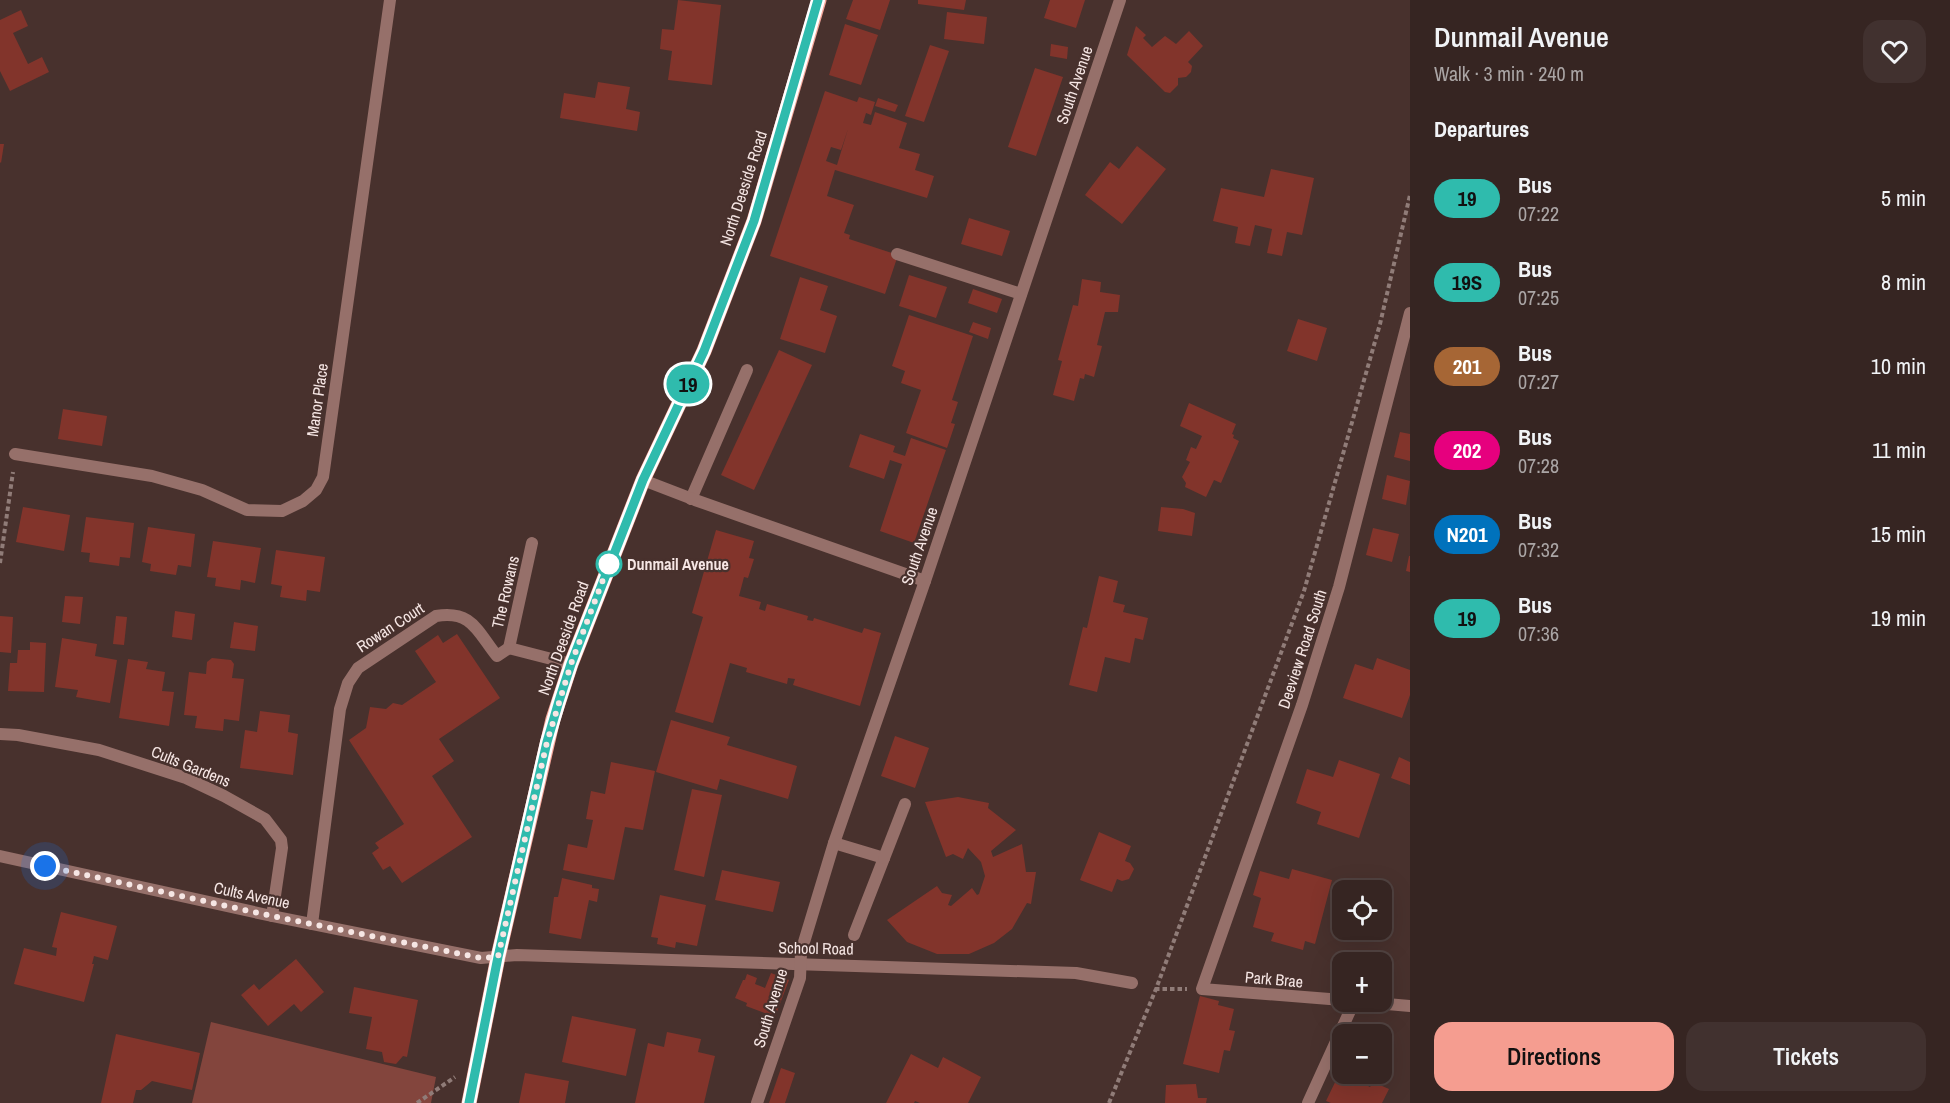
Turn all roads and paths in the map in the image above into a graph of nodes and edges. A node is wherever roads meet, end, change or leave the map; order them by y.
1 (390, 0) edge
2 (819, 0) edge
3 (1120, 0) edge
4 (1410, 195) edge
5 (897, 254) dead end
6 (1021, 294) junction
7 (1410, 313) edge
8 (747, 370) dead end
9 (15, 454) joint
10 (643, 480) junction
11 (691, 499) junction
12 (532, 543) dead end
13 (0, 563) edge
14 (925, 581) junction
15 (509, 648) junction
16 (571, 664) junction
17 (0, 734) edge
18 (905, 804) dead end
19 (834, 843) junction
20 (0, 856) edge
21 (884, 858) junction
22 (272, 916) junction
23 (312, 924) junction
24 (854, 935) dead end
25 (498, 957) junction
26 (800, 965) junction
27 (1132, 983) joint
28 (1156, 989) junction
29 (1202, 989) junction
30 (1332, 999) edge
31 (1392, 1004) edge
32 (1410, 1006) edge
33 (1349, 1012) edge
34 (478, 1062) junction
35 (417, 1103) edge
36 (470, 1103) edge
37 (757, 1103) edge
38 (1109, 1103) edge
39 (1308, 1103) edge

1 - 9 street, Manor Place
2 - 10 main road, North Deeside Road
3 - 6 street, South Avenue
4 - 28 path
5 - 6 street
6 - 14 street, South Avenue
7 - 29 street, Deeview Road South
8 - 11 street
9 - 13 path
10 - 11 street
10 - 16 main road, North Deeside Road
11 - 14 street
12 - 15 street, The Rowans
14 - 19 street, South Avenue
15 - 16 street, Rowan Court
15 - 23 street, Rowan Court
16 - 25 main road, North Deeside Road
17 - 22 street, Cults Gardens
18 - 21 street
19 - 21 street
19 - 26 street, South Avenue
20 - 22 street, Cults Avenue
21 - 24 street
22 - 23 street, Cults Avenue
23 - 25 street, Cults Avenue
25 - 26 street, School Road
25 - 34 main road, North Deeside Road
26 - 27 street, School Road
26 - 37 street, South Avenue
27 - 28 path
28 - 29 path
28 - 38 path
29 - 30 street, Park Brae
31 - 32 street
33 - 39 street
34 - 35 path
34 - 36 main road, North Deeside Road

